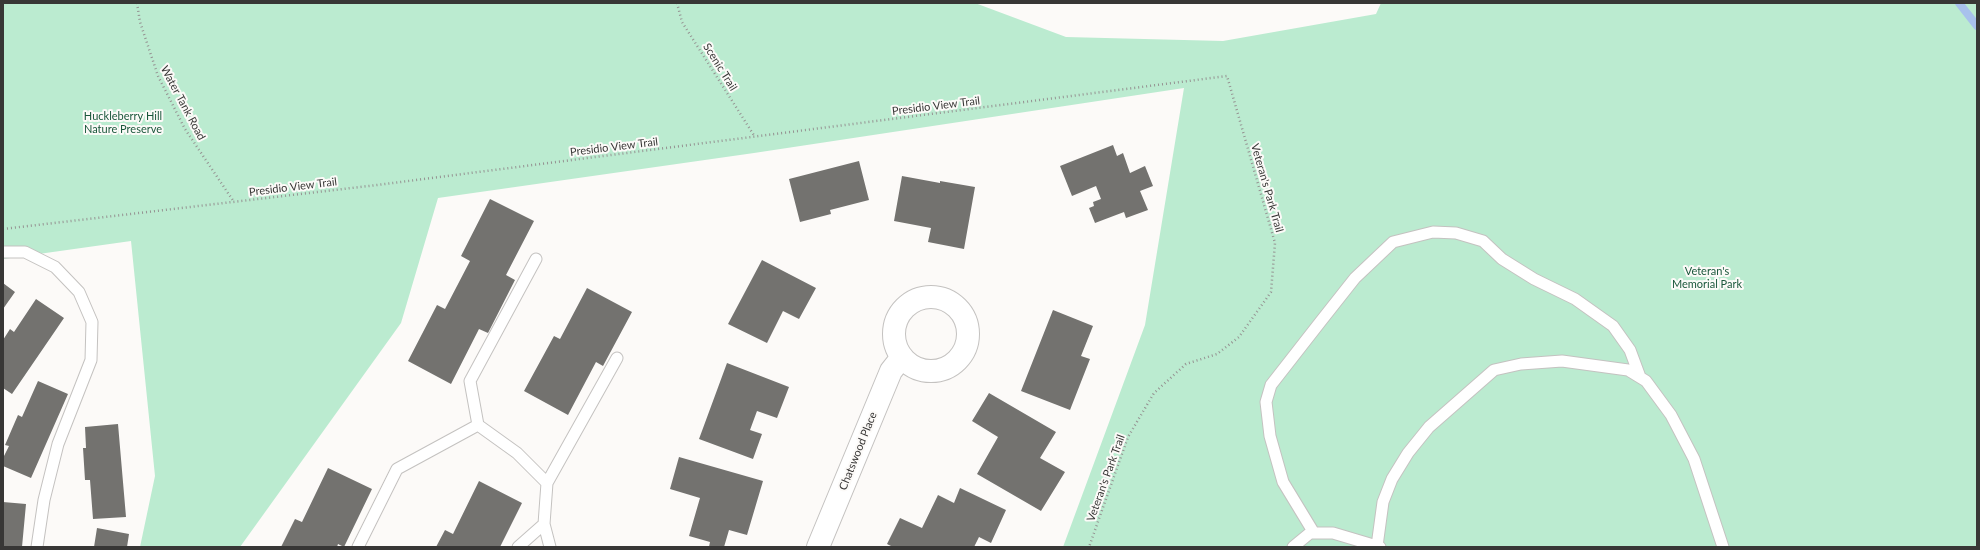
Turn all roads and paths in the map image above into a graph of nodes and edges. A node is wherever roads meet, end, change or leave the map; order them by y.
1 (137, 3) edge
2 (677, 3) edge
3 (1227, 76) joint
4 (755, 137) junction
5 (234, 202) junction
6 (3, 229) edge
7 (3, 252) edge
8 (536, 259) dead end
9 (902, 356) dead end
10 (617, 358) dead end
11 (1640, 377) junction
12 (478, 425) junction
13 (547, 483) junction
14 (544, 524) junction
15 (1314, 533) junction
16 (1378, 546) edge
17 (37, 547) edge
18 (358, 547) edge
19 (518, 547) edge
20 (550, 547) edge
21 (818, 547) edge
22 (1089, 547) edge
23 (1293, 547) edge
24 (1723, 547) edge

1 - 5 path, Water Tank Road
2 - 4 path, Scenic Trail
3 - 4 path, Presidio View Trail
3 - 22 path, Veteran's Park Trail
4 - 5 path, Presidio View Trail
5 - 6 path, Presidio View Trail
7 - 17 lane
8 - 12 lane
9 - 21 street, Chatswood Place
10 - 13 lane
11 - 15 lane
11 - 16 lane
11 - 24 lane
12 - 13 lane
12 - 18 lane
13 - 14 lane
14 - 19 lane
14 - 20 lane
15 - 16 lane
15 - 23 lane

